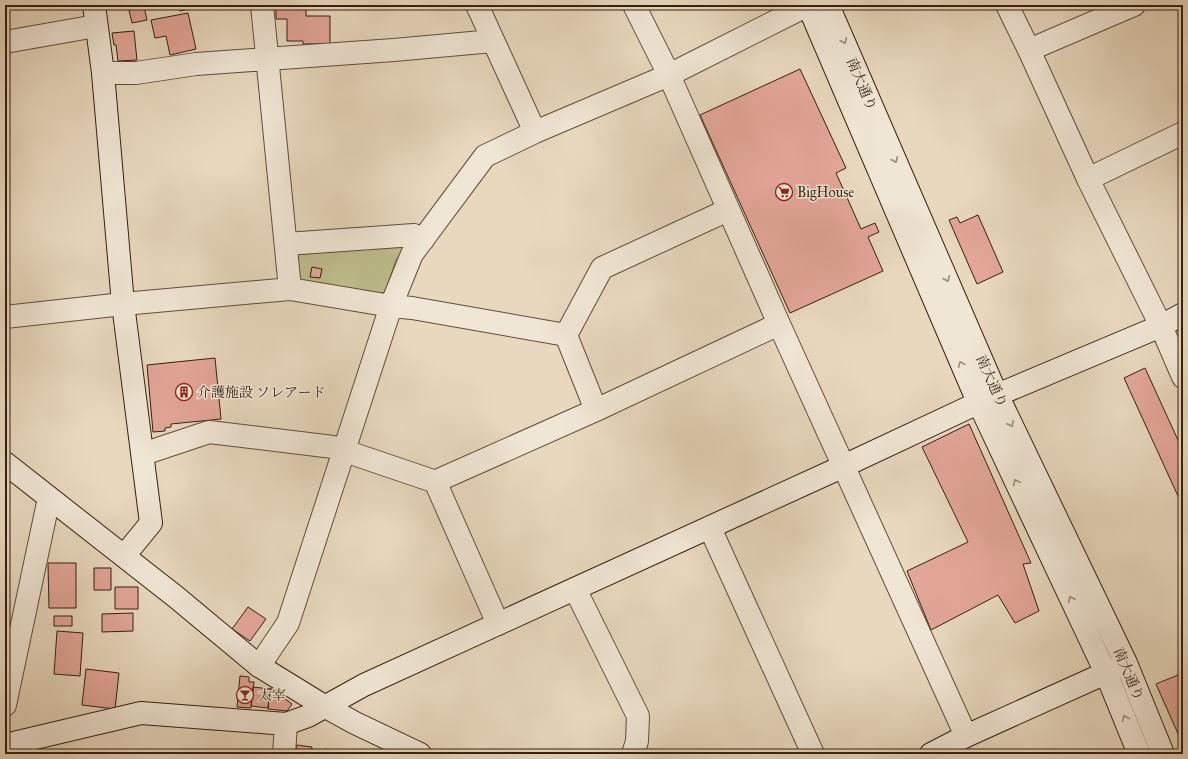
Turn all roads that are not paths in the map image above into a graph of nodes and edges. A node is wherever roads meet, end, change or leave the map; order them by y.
1 (262, 5) edge
2 (477, 5) edge
3 (634, 5) edge
4 (808, 5) edge
5 (828, 5) edge
6 (1007, 5) edge
7 (1134, 5) edge
8 (95, 15) edge
9 (494, 41) junction
10 (5, 42) edge
11 (1029, 50) junction
12 (267, 58) junction
13 (103, 73) junction
14 (669, 75) junction
15 (535, 132) junction
16 (1183, 133) edge
17 (1088, 179) junction
18 (728, 210) junction
19 (423, 240) junction
20 (286, 244) junction
21 (290, 289) junction
22 (123, 304) junction
23 (391, 306) junction
24 (1183, 314) edge
25 (5, 317) edge
26 (779, 324) junction
27 (1161, 326) junction
28 (566, 335) junction
29 (1183, 377) edge
30 (988, 399) junction
31 (596, 410) junction
32 (344, 451) junction
33 (143, 454) junction
34 (5, 463) edge
35 (843, 466) junction
36 (439, 483) junction
37 (49, 498) junction
38 (710, 528) junction
39 (124, 556) junction
40 (575, 589) junction
41 (498, 624) junction
42 (1126, 663) junction
43 (259, 666) junction
44 (1106, 673) junction
45 (5, 700) edge
46 (5, 705) edge
47 (324, 706) junction
48 (286, 724) junction
49 (966, 736) junction
50 (5, 745) edge
51 (284, 754) edge
52 (420, 754) edge
53 (633, 754) edge
54 (813, 754) edge
55 (931, 754) edge
56 (1140, 754) edge
57 (1163, 754) edge

1 - 12 street
2 - 9 street
3 - 14 street
4 - 14 street
30 -> 4 street, 南大通り
5 -> 30 street, 南大通り
6 - 11 street
7 - 11 street
8 - 10 street
8 - 13 street
9 - 12 street
9 - 15 street
11 - 17 street
12 - 13 street
12 - 20 street
13 - 22 street
14 - 15 street
14 - 18 street
15 - 19 street
16 - 17 street
17 - 27 street
18 - 26 street
18 - 28 street
19 - 20 street
19 - 23 street
20 - 21 street
21 - 22 street
21 - 23 street
22 - 25 street
22 - 33 street
23 - 28 street
23 - 32 street
24 - 27 street
26 - 31 street
26 - 35 street
27 - 29 street
27 - 30 street
28 - 31 street
30 - 35 street
30 -> 42 street, 南大通り
44 -> 30 street, 南大通り
31 - 36 street
32 - 33 street
32 - 36 street
32 - 43 street
33 - 39 street
34 - 37 street
35 - 38 street
35 - 49 street
36 - 41 street
37 - 39 street
37 - 45 street
38 - 40 street
38 - 54 street
39 - 43 street
40 - 41 street
40 - 53 street
41 - 47 street
42 - 44 street
42 - 57 street, 南大通り
43 - 47 street
44 - 49 street
56 -> 44 street, 南大通り
45 - 46 street
47 - 48 street
47 - 52 street
48 - 50 street
48 - 51 street
49 - 55 street

